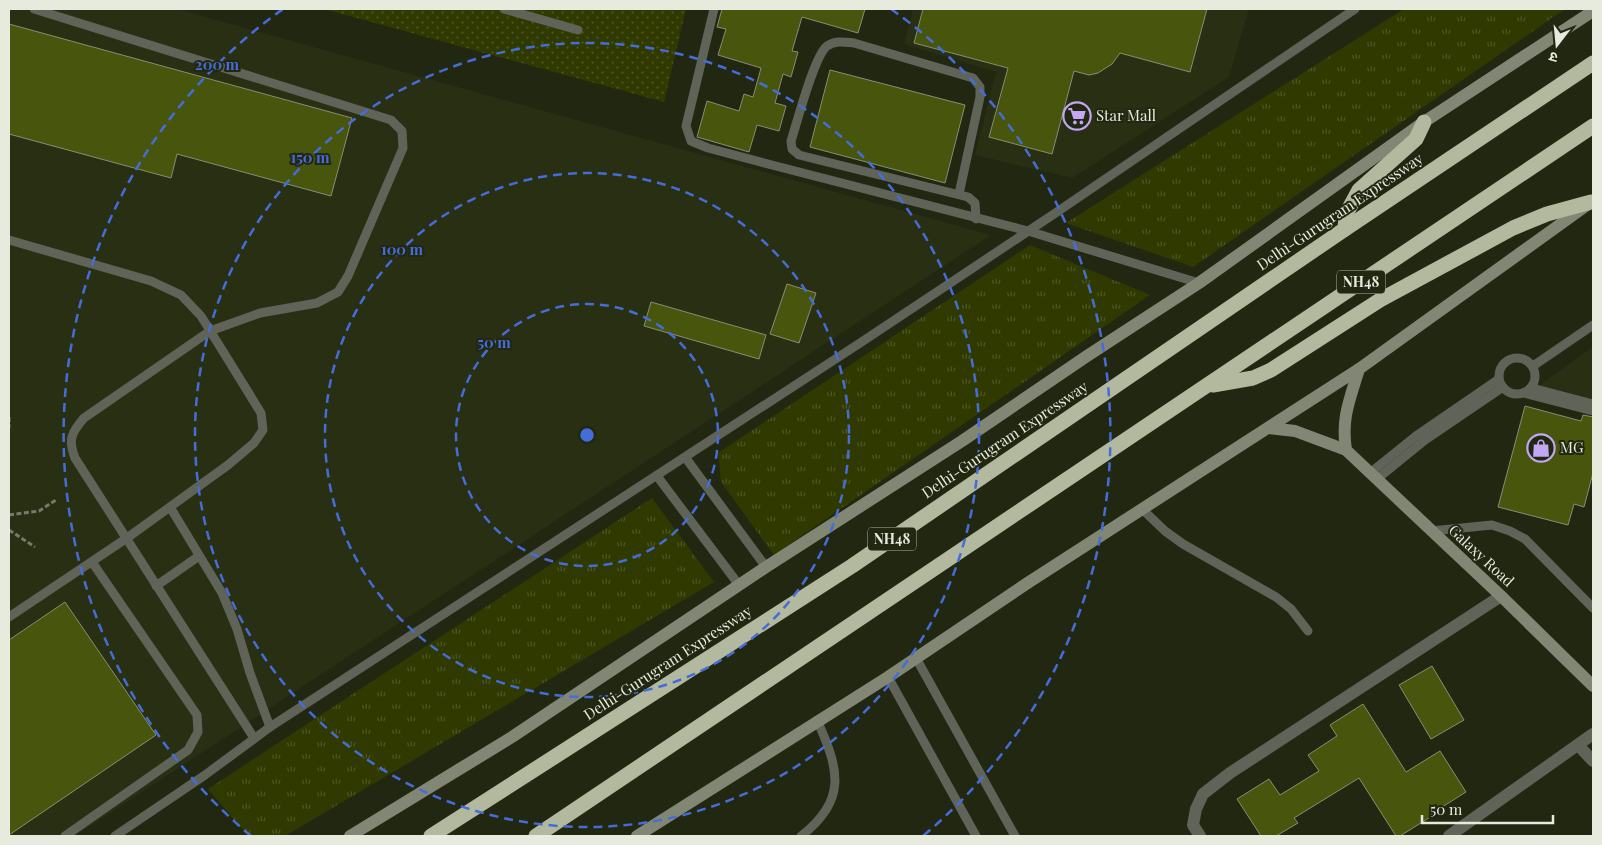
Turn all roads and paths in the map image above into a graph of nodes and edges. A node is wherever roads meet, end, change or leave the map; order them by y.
1 (34, 9) edge
2 (504, 9) edge
3 (714, 9) edge
4 (1355, 9) edge
5 (1593, 11) edge
6 (578, 30) dead end
7 (1593, 63) edge
8 (1424, 122) junction
9 (1593, 126) edge
10 (959, 194) junction
11 (1592, 202) edge
12 (976, 219) junction
13 (1345, 229) junction
14 (1028, 231) junction
15 (9, 240) edge
16 (1199, 283) junction
17 (1593, 325) edge
18 (210, 331) junction
19 (1533, 366) junction
20 (1359, 370) junction
21 (1501, 383) junction
22 (1208, 386) junction
23 (1528, 391) junction
24 (1593, 404) edge
25 (1593, 411) edge
26 (9, 416) edge
27 (9, 428) edge
28 (1268, 428) junction
29 (1346, 450) junction
30 (686, 457) junction
31 (657, 476) junction
32 (1373, 476) junction
33 (56, 500) dead end
34 (170, 507) junction
35 (1142, 509) junction
36 (9, 514) edge
37 (9, 530) edge
38 (1431, 531) junction
39 (127, 538) junction
40 (35, 548) dead end
41 (199, 556) junction
42 (92, 562) junction
43 (766, 567) junction
44 (739, 585) junction
45 (156, 586) junction
46 (1500, 596) junction
47 (1593, 608) edge
48 (9, 617) edge
49 (1308, 631) dead end
50 (916, 658) junction
51 (888, 677) junction
52 (1593, 686) edge
53 (817, 720) junction
54 (270, 727) junction
55 (1593, 734) edge
56 (254, 738) junction
57 (1578, 745) junction
58 (1593, 761) edge
59 (65, 836) edge
60 (115, 836) edge
61 (350, 836) edge
62 (431, 836) edge
63 (536, 836) edge
64 (637, 836) edge
65 (801, 836) edge
66 (976, 836) edge
67 (1015, 836) edge
68 (1200, 836) edge
69 (1448, 836) edge

1 - 18 lane
2 - 6 lane
3 - 12 lane
4 - 14 lane
5 - 8 main road
7 - 13 highway, Delhi-Gurugram Expressway / NH48
8 - 13 highway
8 - 16 main road
9 - 22 highway, NH48
10 - 10 lane
10 - 12 lane
11 - 20 main road
11 - 22 highway
12 - 14 lane
13 - 62 highway, Delhi-Gurugram Expressway / NH48
14 - 16 lane
14 - 30 lane
15 - 18 lane
16 - 43 main road
17 - 19 lane
18 - 34 lane
18 - 39 lane
19 - 21 lane
19 - 23 lane
20 - 28 main road
20 - 29 main road
21 - 23 lane
21 - 32 lane
22 - 63 highway, NH48
23 - 24 lane
23 - 25 lane
26 - 27 path
28 - 29 main road, Galaxy Road
28 - 35 main road
29 - 32 main road, Galaxy Road
30 - 31 lane
30 - 43 lane
31 - 44 lane
31 - 54 lane
32 - 38 main road, Galaxy Road
33 - 36 path
34 - 39 lane
34 - 41 lane
35 - 49 lane
35 - 50 main road
37 - 40 path
38 - 46 main road, Galaxy Road
38 - 47 lane
39 - 42 lane
39 - 45 lane
41 - 45 lane
41 - 54 lane
42 - 48 lane
42 - 59 lane
43 - 44 main road
44 - 61 main road
45 - 56 lane
46 - 52 main road, Galaxy Road
46 - 68 street
50 - 51 main road
50 - 67 lane
51 - 53 main road
51 - 66 lane
53 - 64 main road
53 - 65 lane
54 - 56 lane
55 - 57 street
56 - 60 lane
57 - 58 street
57 - 69 street

